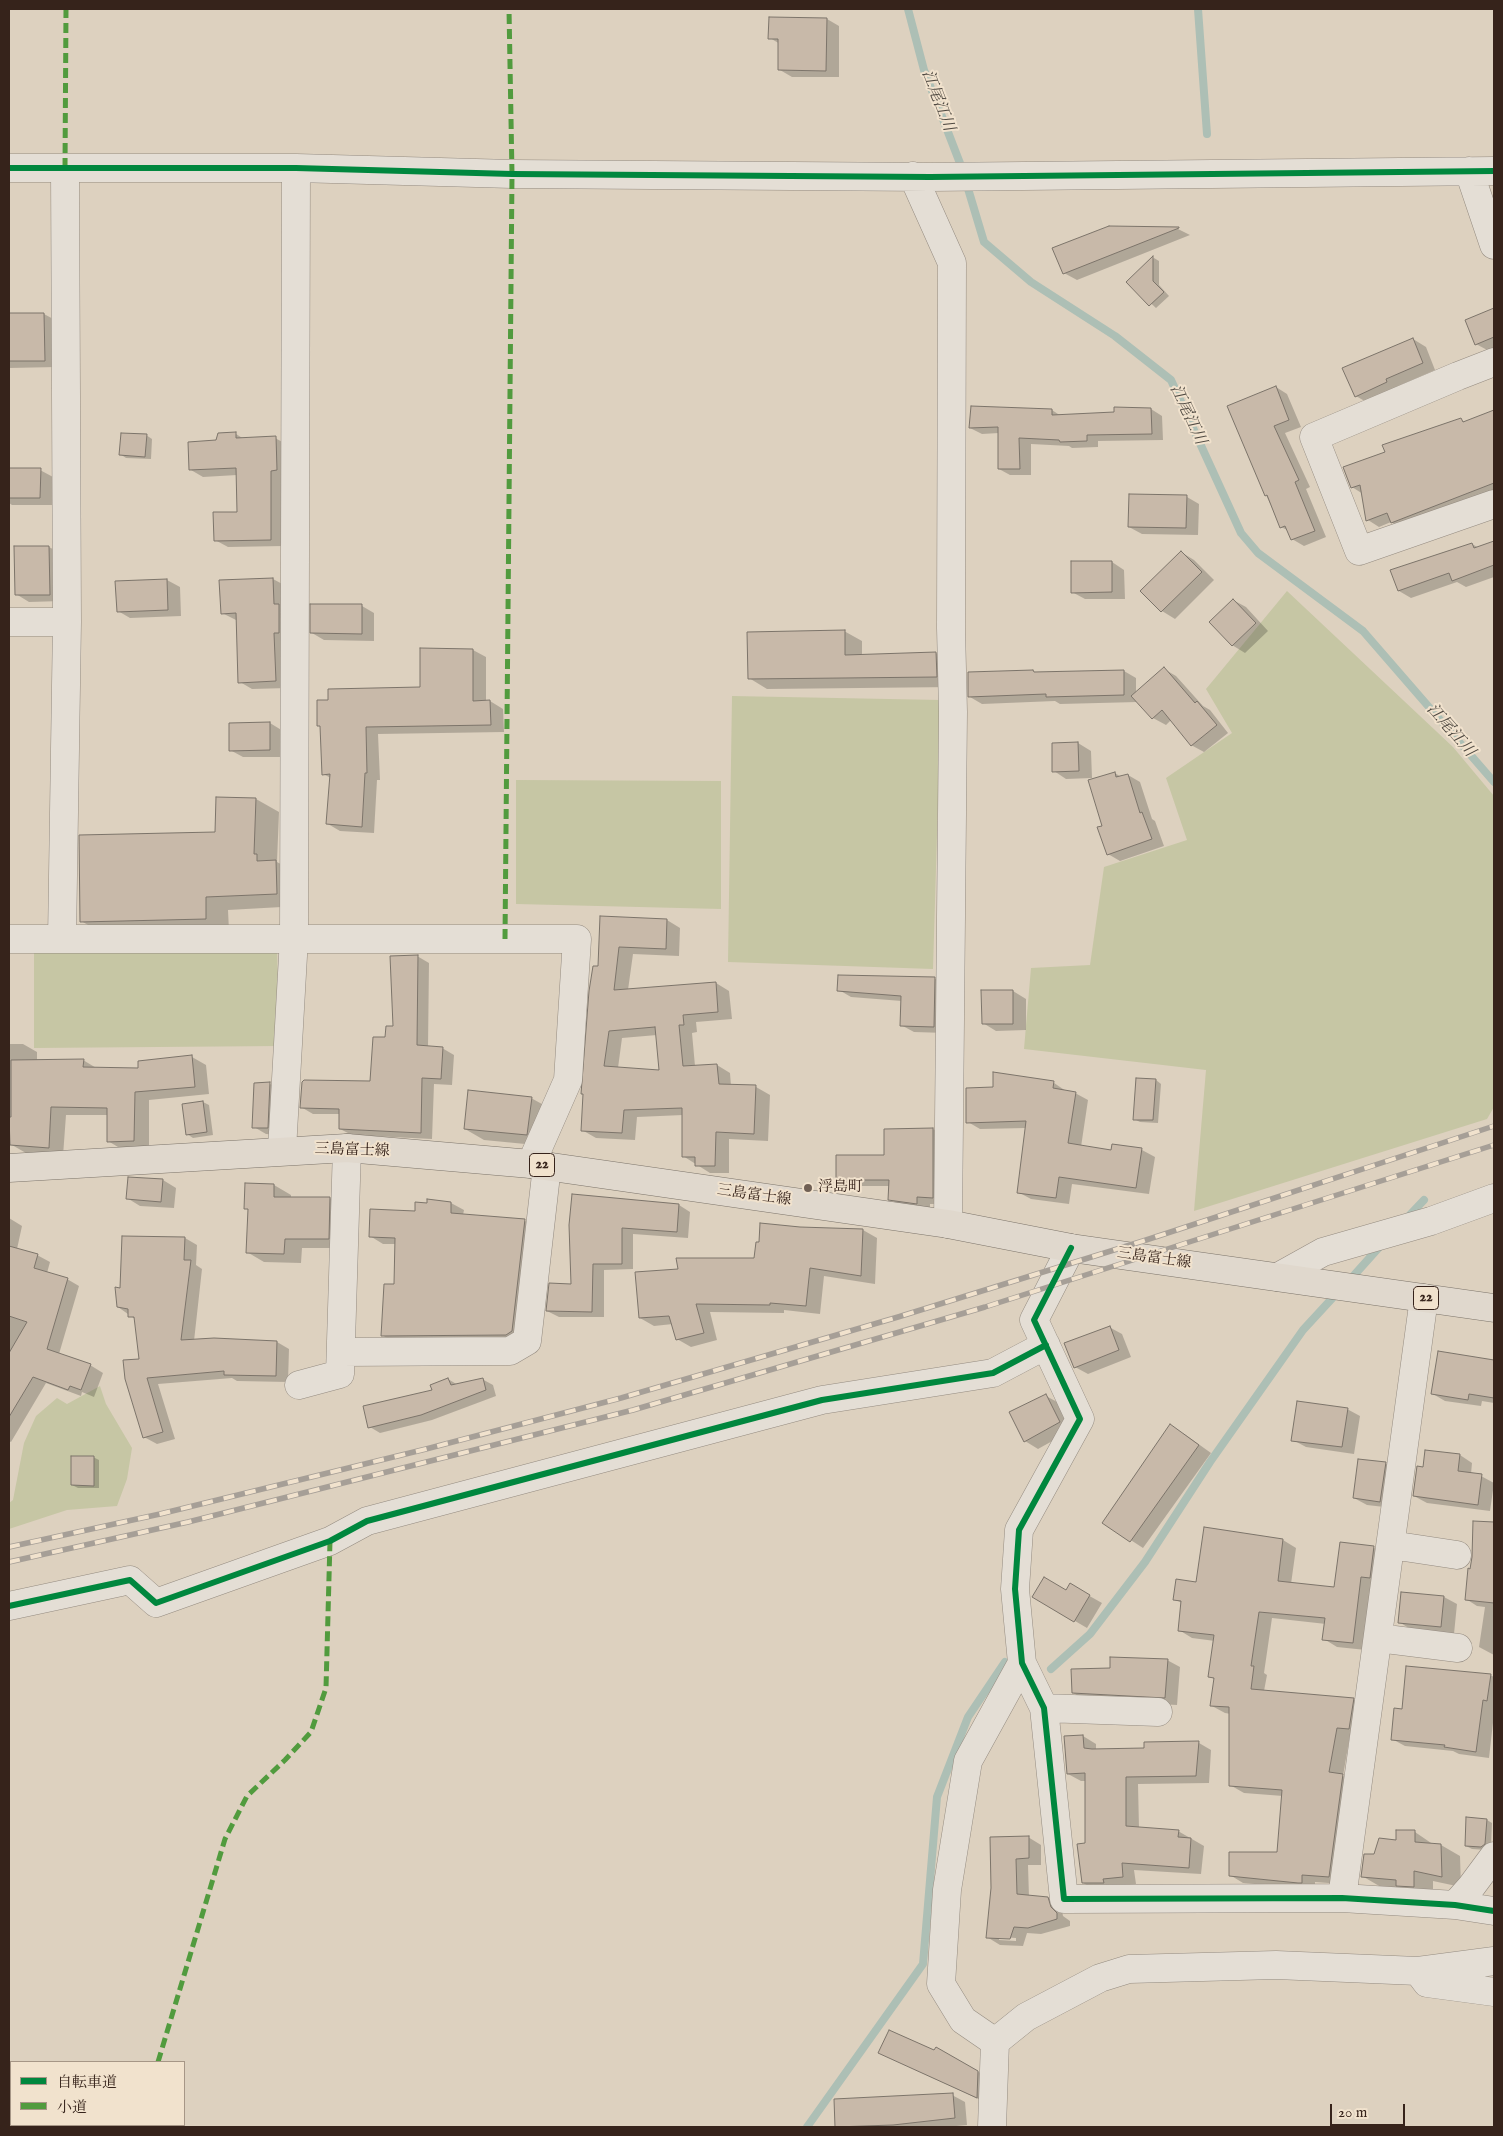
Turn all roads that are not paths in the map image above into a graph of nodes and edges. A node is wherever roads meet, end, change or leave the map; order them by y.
1 (9, 168) edge
2 (65, 168) junction
3 (296, 168) junction
4 (1482, 171) edge
5 (922, 177) junction
6 (1494, 246) edge
7 (1494, 362) edge
8 (1494, 504) edge
9 (9, 622) edge
10 (67, 622) junction
11 (294, 938) junction
12 (9, 939) edge
13 (62, 939) junction
14 (347, 1148) junction
15 (282, 1150) junction
16 (539, 1165) junction
17 (9, 1168) edge
18 (1494, 1198) edge
19 (948, 1224) junction
20 (1071, 1248) junction
21 (1278, 1277) junction
22 (1424, 1298) junction
23 (1494, 1308) edge
24 (1046, 1345) junction
25 (341, 1352) junction
26 (300, 1385) dead end
27 (1391, 1545) junction
28 (1457, 1555) dead end
29 (9, 1606) edge
30 (1378, 1638) junction
31 (1458, 1648) dead end
32 (1022, 1663) junction
33 (1044, 1708) junction
34 (1158, 1712) dead end
35 (1494, 1856) edge
36 (1342, 1898) junction
37 (1454, 1905) junction
38 (1494, 1911) edge
39 (1494, 1961) edge
40 (1418, 1970) junction
41 (1494, 1992) edge
42 (996, 2042) junction
43 (992, 2127) edge

1 - 2 street
2 - 3 street
2 - 10 street
3 - 5 street
3 - 11 street
4 - 5 street
4 - 6 street
5 - 19 street
7 - 8 street
9 - 10 street
10 - 13 street
11 - 13 street
11 - 15 street
11 - 16 street
12 - 13 street
14 - 15 main road, 三島富士線 / 22
14 - 16 main road, 三島富士線 / 22
14 - 25 street
15 - 17 main road, 三島富士線 / 22
16 - 19 main road, 三島富士線 / 22
16 - 25 street
18 - 21 street
19 - 20 main road, 三島富士線 / 22
20 - 21 main road, 三島富士線 / 22
20 - 24 street
21 - 22 main road, 三島富士線 / 22
22 - 23 main road, 三島富士線 / 22
22 - 27 street
24 - 29 street
24 - 32 street
25 - 26 street
27 - 28 street
27 - 30 street
30 - 31 street
30 - 36 street
32 - 33 street
32 - 42 street
33 - 34 street
33 - 36 street
35 - 37 street
36 - 37 street
37 - 38 street
39 - 40 street
40 - 41 street
40 - 42 street
42 - 43 street

